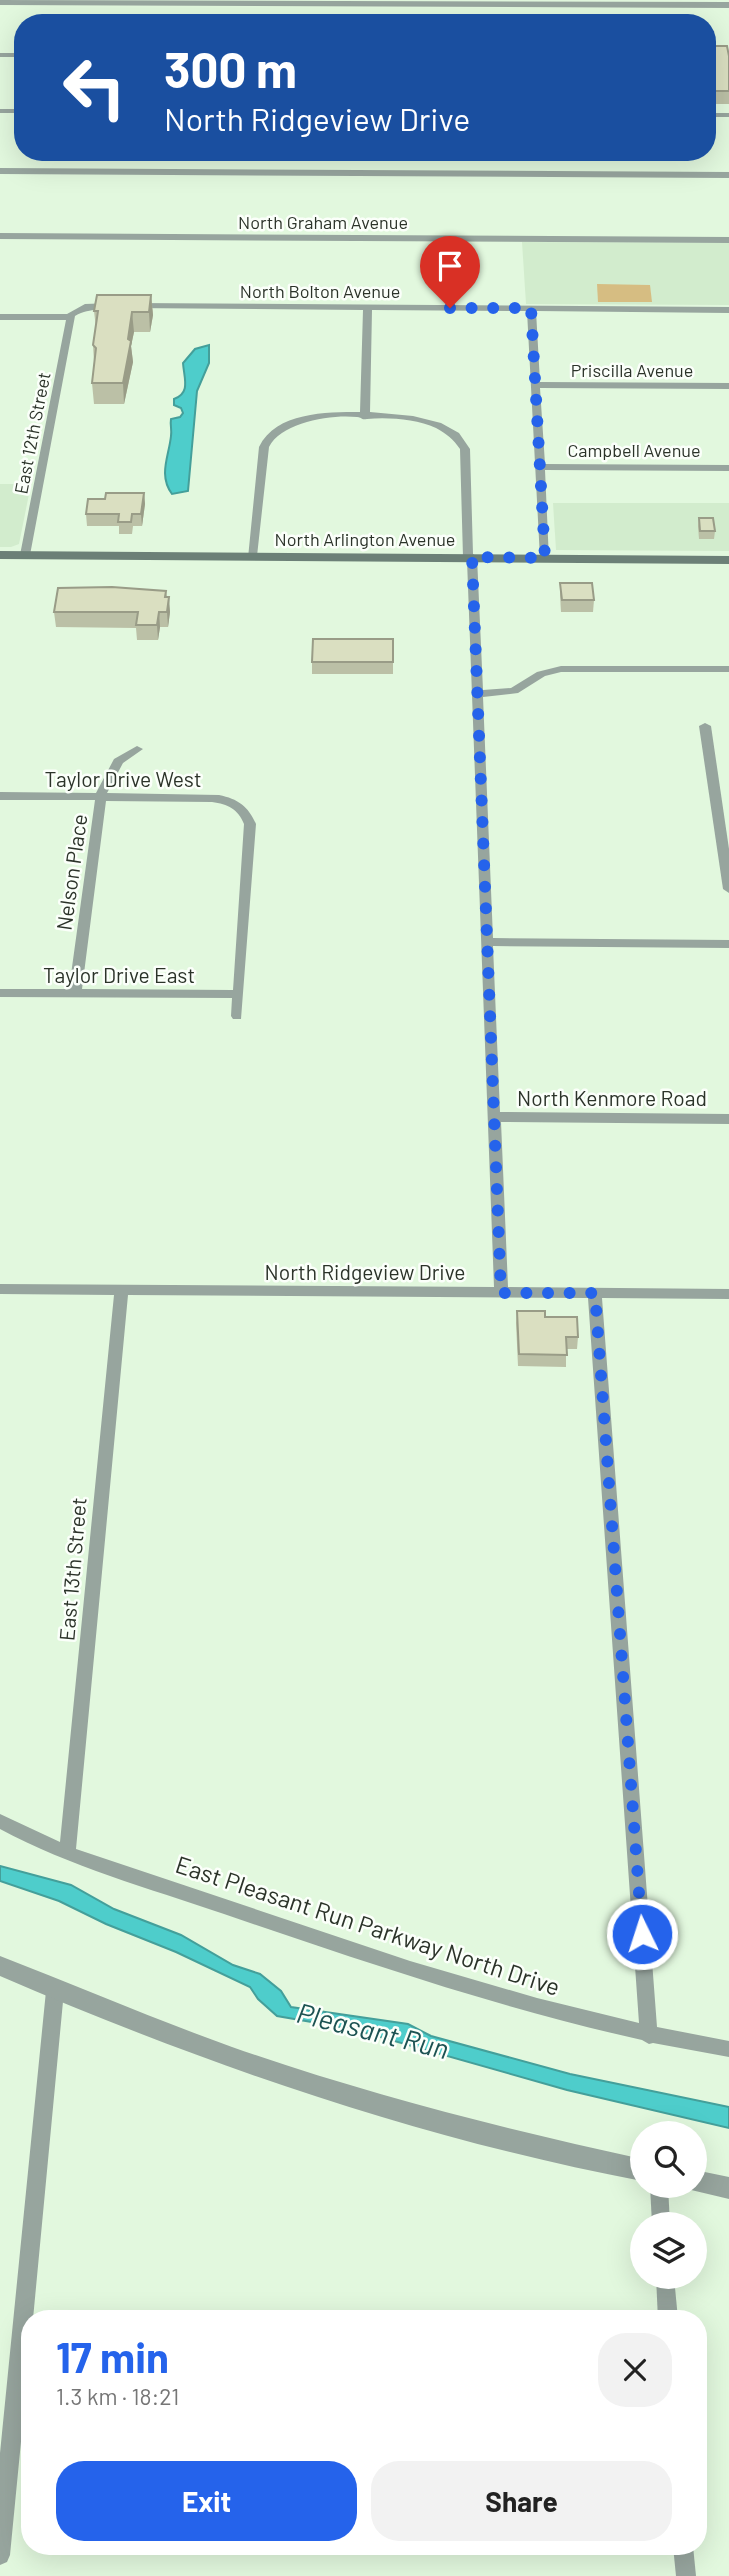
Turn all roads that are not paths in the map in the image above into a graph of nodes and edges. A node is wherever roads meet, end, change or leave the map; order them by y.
1 (0, 2) edge
2 (252, 2) edge
3 (729, 5) edge
4 (0, 171) edge
5 (729, 175) edge
6 (0, 236) edge
7 (729, 240) edge
8 (368, 307) junction
9 (531, 308) junction
10 (729, 310) edge
11 (0, 317) edge
12 (70, 317) junction
13 (535, 385) junction
14 (729, 386) edge
15 (365, 416) junction
16 (540, 467) junction
17 (729, 468) edge
18 (0, 555) edge
19 (25, 555) junction
20 (252, 556) junction
21 (470, 557) junction
22 (545, 558) junction
23 (729, 560) edge
24 (729, 669) edge
25 (478, 694) junction
26 (705, 726) dead end
27 (137, 749) dead end
28 (0, 796) edge
29 (100, 797) junction
30 (729, 889) edge
31 (488, 942) junction
32 (729, 944) edge
33 (0, 993) edge
34 (75, 993) junction
35 (238, 994) junction
36 (237, 1016) dead end
37 (494, 1117) junction
38 (729, 1119) edge
39 (0, 1289) edge
40 (121, 1290) junction
41 (501, 1293) junction
42 (595, 1293) junction
43 (729, 1294) edge
44 (0, 1821) edge
45 (67, 1853) junction
46 (0, 1966) edge
47 (55, 1991) junction
48 (649, 2036) junction
49 (729, 2049) edge
50 (630, 2167) edge
51 (707, 2183) edge
52 (729, 2188) edge
53 (666, 2289) edge
54 (24, 2310) edge
55 (667, 2310) edge
56 (21, 2340) edge
57 (0, 2555) edge
58 (684, 2555) edge
59 (685, 2576) edge

1 - 2 street
2 - 3 street
4 - 5 street
6 - 7 street, North Graham Avenue
8 - 9 street, North Bolton Avenue
8 - 12 street, North Bolton Avenue
8 - 15 street
9 - 10 street, North Bolton Avenue
9 - 13 street
11 - 12 street, North Bolton Avenue
12 - 19 street, East 12th Street
13 - 14 street, Priscilla Avenue
13 - 16 street
15 - 20 street
15 - 21 street
16 - 17 street, Campbell Avenue
16 - 22 street
18 - 19 main road, North Arlington Avenue
19 - 20 main road, North Arlington Avenue
20 - 21 main road, North Arlington Avenue
21 - 22 main road, North Arlington Avenue
21 - 25 street
22 - 23 main road, North Arlington Avenue
24 - 25 street
25 - 31 street
26 - 30 street
27 - 29 street, Nelson Place
28 - 29 street, Taylor Drive West
29 - 34 street, Nelson Place
29 - 35 street, Taylor Drive West
31 - 32 street
31 - 37 street
33 - 34 street, Taylor Drive East
34 - 35 street, Taylor Drive East
35 - 36 street
37 - 38 street, North Kenmore Road
37 - 41 street
39 - 40 street, North Ridgeview Drive
40 - 41 street, North Ridgeview Drive
40 - 45 street, East 13th Street
41 - 42 street, North Ridgeview Drive
42 - 43 street, North Ridgeview Drive
42 - 48 street
44 - 45 street, East Pleasant Run Parkway North Drive
45 - 48 street, East Pleasant Run Parkway North Drive
46 - 47 street
47 - 50 street
47 - 54 street
48 - 49 street, East Pleasant Run Parkway North Drive
51 - 52 street
53 - 55 street
56 - 57 street
58 - 59 street

